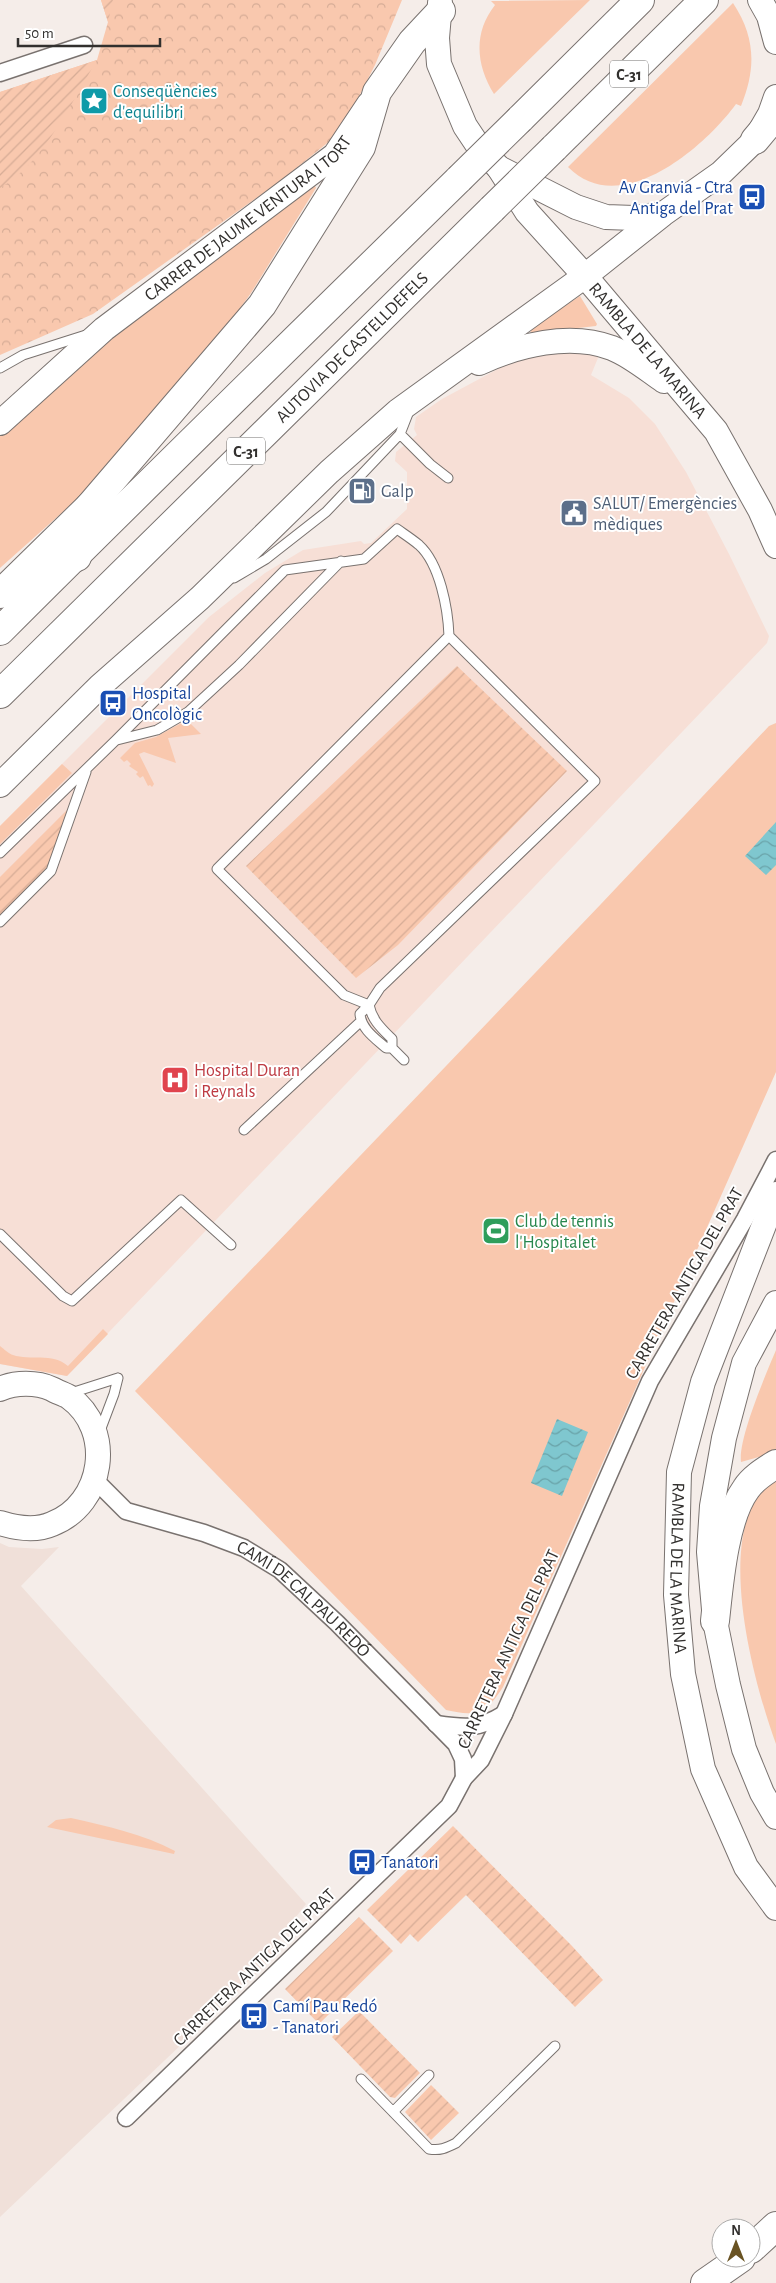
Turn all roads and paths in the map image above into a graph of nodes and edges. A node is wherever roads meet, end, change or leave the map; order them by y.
1 (640, 0) edge
2 (704, 0) edge
3 (760, 0) edge
4 (444, 4) edge
5 (776, 42) edge
6 (84, 45) dead end
7 (0, 72) edge
8 (377, 92) junction
9 (776, 96) edge
10 (776, 115) edge
11 (754, 140) junction
12 (499, 168) junction
13 (664, 214) junction
14 (585, 276) junction
15 (104, 330) junction
16 (0, 368) edge
17 (440, 379) junction
18 (245, 388) junction
19 (687, 398) junction
20 (413, 399) junction
21 (0, 423) edge
22 (400, 434) junction
23 (448, 478) dead end
24 (89, 507) junction
25 (776, 546) edge
26 (77, 557) junction
27 (341, 561) junction
28 (0, 594) edge
29 (200, 598) junction
30 (0, 631) edge
31 (449, 636) junction
32 (0, 694) edge
33 (116, 740) junction
34 (87, 768) junction
35 (0, 785) edge
36 (0, 853) edge
37 (0, 922) edge
38 (369, 1005) junction
39 (360, 1022) junction
40 (392, 1048) junction
41 (404, 1060) dead end
42 (244, 1130) dead end
43 (776, 1160) edge
44 (776, 1194) edge
45 (0, 1234) edge
46 (231, 1245) dead end
47 (776, 1303) edge
48 (2, 1387) edge
49 (63, 1395) junction
50 (96, 1440) junction
51 (776, 1464) edge
52 (95, 1480) junction
53 (0, 1524) edge
54 (715, 1621) junction
55 (504, 1714) junction
56 (436, 1724) junction
57 (464, 1778) junction
58 (776, 1817) edge
59 (776, 1908) edge
60 (555, 2046) dead end
61 (429, 2075) dead end
62 (361, 2080) dead end
63 (393, 2112) junction
64 (126, 2118) dead end
65 (776, 2226) edge
66 (761, 2240) edge
67 (727, 2268) edge
68 (705, 2283) edge

1 - 18 highway, C-31, bridge
2 - 32 highway, AUTOVIA DE CASTELLDEFELS / C-31, bridge
3 - 5 street
4 - 8 highway
4 - 12 street
6 - 7 street
8 - 15 street, CARRER DE JAUME VENTURA I TORT
8 - 24 highway
9 - 11 street
10 - 11 highway
11 - 13 street
12 - 13 street
12 - 14 street, RAMBLA DE LA MARINA
13 - 14 street
14 - 17 street
14 - 19 street, RAMBLA DE LA MARINA
15 - 16 lane, CARRER DE JAUME VENTURA I TORT
15 - 21 street, CARRER DE JAUME VENTURA I TORT
17 - 19 street
17 - 20 street
18 - 24 highway
18 - 26 highway, C-31
19 - 25 street, RAMBLA DE LA MARINA
20 - 22 lane
20 - 29 street
22 - 23 lane
22 - 29 lane
24 - 26 highway
24 - 28 highway
26 - 30 highway, C-31
27 - 31 lane
27 - 33 lane
27 - 33 lane
29 - 35 street
31 - 38 lane
31 - 38 lane
33 - 34 lane
34 - 36 lane
34 - 37 lane
38 - 39 lane
38 - 40 lane
39 - 40 lane
39 - 42 lane
40 - 41 lane
43 - 55 street, CARRETERA ANTIGA DEL PRAT
44 - 59 street, RAMBLA DE LA MARINA
45 - 46 lane
47 - 54 street, RAMBLA DE LA MARINA
48 - 49 street
49 - 50 street
49 - 50 lane
50 - 52 street
51 - 54 highway
52 - 53 street
52 - 56 street, CAMÍ DE CAL PAU REDÓ
54 - 58 street, RAMBLA DE LA MARINA
55 - 56 street
55 - 57 street, CARRETERA ANTIGA DEL PRAT
56 - 57 street, CAMÍ DE CAL PAU REDÓ
57 - 64 street, CARRETERA ANTIGA DEL PRAT
60 - 63 lane
61 - 63 lane
62 - 63 lane
65 - 66 highway
67 - 68 highway

